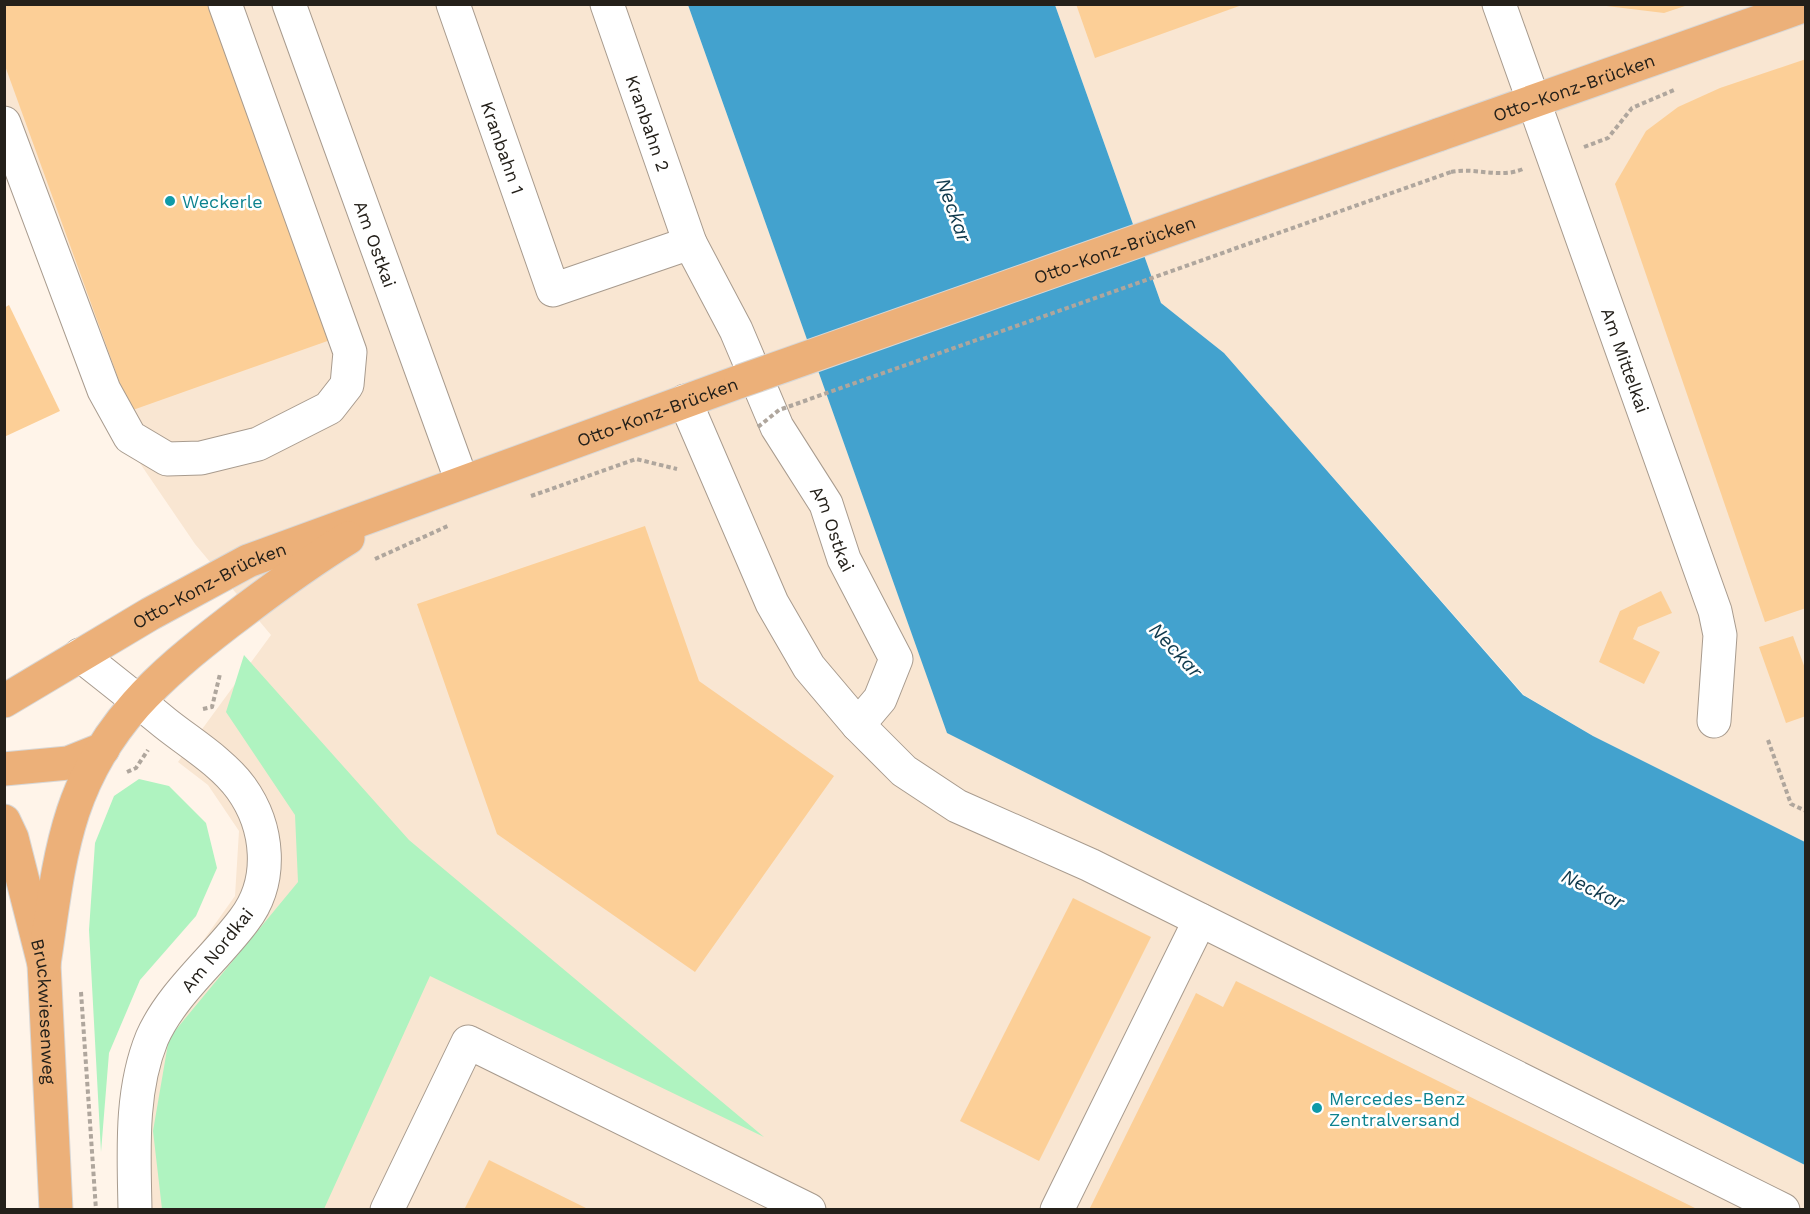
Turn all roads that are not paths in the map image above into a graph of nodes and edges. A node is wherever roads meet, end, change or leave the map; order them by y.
1 (225, 4) edge
2 (289, 4) edge
3 (453, 4) edge
4 (607, 4) edge
5 (1499, 4) edge
6 (1806, 6) edge
7 (1533, 102) junction
8 (4, 123) edge
9 (690, 243) junction
10 (736, 330) joint
11 (685, 401) junction
12 (462, 482) junction
13 (426, 496) junction
14 (80, 655) junction
15 (138, 700) junction
16 (4, 701) edge
17 (1714, 721) dead end
18 (858, 725) junction
19 (111, 762) junction
20 (4, 769) edge
21 (4, 821) edge
22 (1200, 920) junction
23 (44, 964) junction
24 (56, 1209) edge
25 (135, 1209) edge
26 (387, 1209) edge
27 (809, 1209) edge
28 (1057, 1209) edge
29 (1783, 1209) edge

1 - 8 street
2 - 12 street, Am Ostkai
3 - 9 street, Kranbahn 1
4 - 9 street, Kranbahn 2
5 - 7 street, Am Mittelkai
6 - 7 main road, Otto-Konz-Brücken
7 - 11 main road, Otto-Konz-Brücken, bridge
7 - 17 street, Am Mittelkai
9 - 10 street, Kranbahn 2
10 - 18 street, Am Ostkai
11 - 12 main road, Otto-Konz-Brücken
11 - 18 street
12 - 13 main road, Otto-Konz-Brücken
13 - 14 main road, Otto-Konz-Brücken
13 - 15 main road, Otto-Konz-Brücken
14 - 15 street, Am Nordkai
14 - 16 main road, Otto-Konz-Brücken
15 - 19 main road, Otto-Konz-Brücken
15 - 25 street, Am Nordkai
18 - 22 street
19 - 20 main road
19 - 23 main road, Otto-Konz-Brücken
21 - 23 main road, Bruckwiesenweg
22 - 28 street
22 - 29 street
23 - 24 main road, Bruckwiesenweg
26 - 27 street

